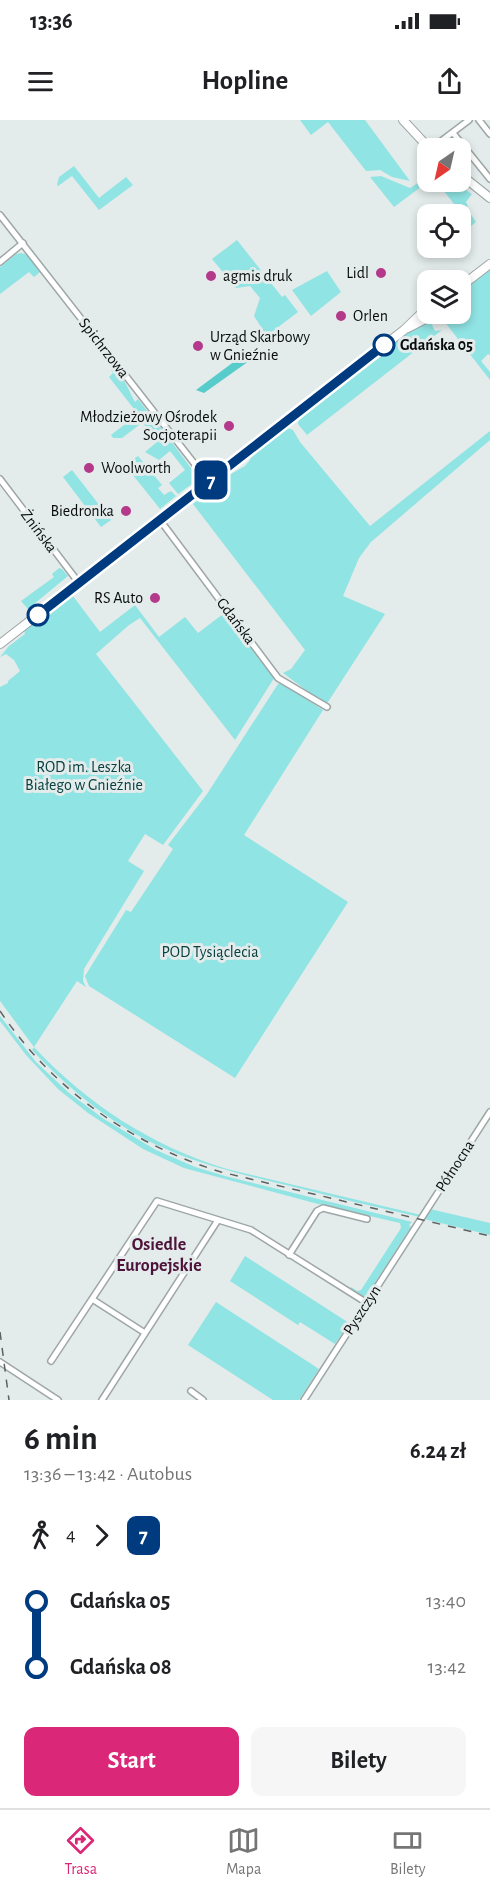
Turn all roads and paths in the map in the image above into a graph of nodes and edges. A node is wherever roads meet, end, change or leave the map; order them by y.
1 (403, 120) edge
2 (469, 120) edge
3 (479, 120) edge
4 (453, 133) junction
5 (490, 134) edge
6 (420, 138) edge
7 (445, 138) edge
8 (490, 179) edge
9 (471, 183) edge
10 (490, 198) edge
11 (0, 214) edge
12 (23, 243) junction
13 (0, 262) edge
14 (490, 264) edge
15 (471, 279) edge
16 (417, 321) edge
17 (0, 479) edge
18 (208, 481) junction
19 (160, 520) junction
20 (79, 583) junction
21 (0, 644) edge
22 (327, 707) dead end
23 (490, 1112) edge
24 (367, 1219) dead end
25 (218, 1220) junction
26 (420, 1220) joint
27 (290, 1255) junction
28 (92, 1299) junction
29 (367, 1304) junction
30 (145, 1333) junction
31 (51, 1361) dead end
32 (0, 1362) edge
33 (191, 1391) dead end
34 (58, 1400) edge
35 (102, 1400) edge
36 (202, 1400) edge
37 (304, 1400) edge

1 - 6 street
2 - 4 street
3 - 5 street
4 - 7 street
4 - 8 street
9 - 10 street
11 - 12 street, Spichrzowa
12 - 13 street
12 - 18 street, Spichrzowa
14 - 15 street
16 - 18 street
17 - 20 street, Żnińska
18 - 19 street
19 - 20 street
19 - 22 street, Gdańska
20 - 21 street
23 - 26 street, Północna
24 - 27 street
25 - 27 street
25 - 28 street
25 - 30 street
26 - 29 street, Pyszczyn
27 - 29 street
28 - 30 street
28 - 31 street
29 - 37 street, Pyszczyn
30 - 35 street
32 - 34 street
33 - 36 street

